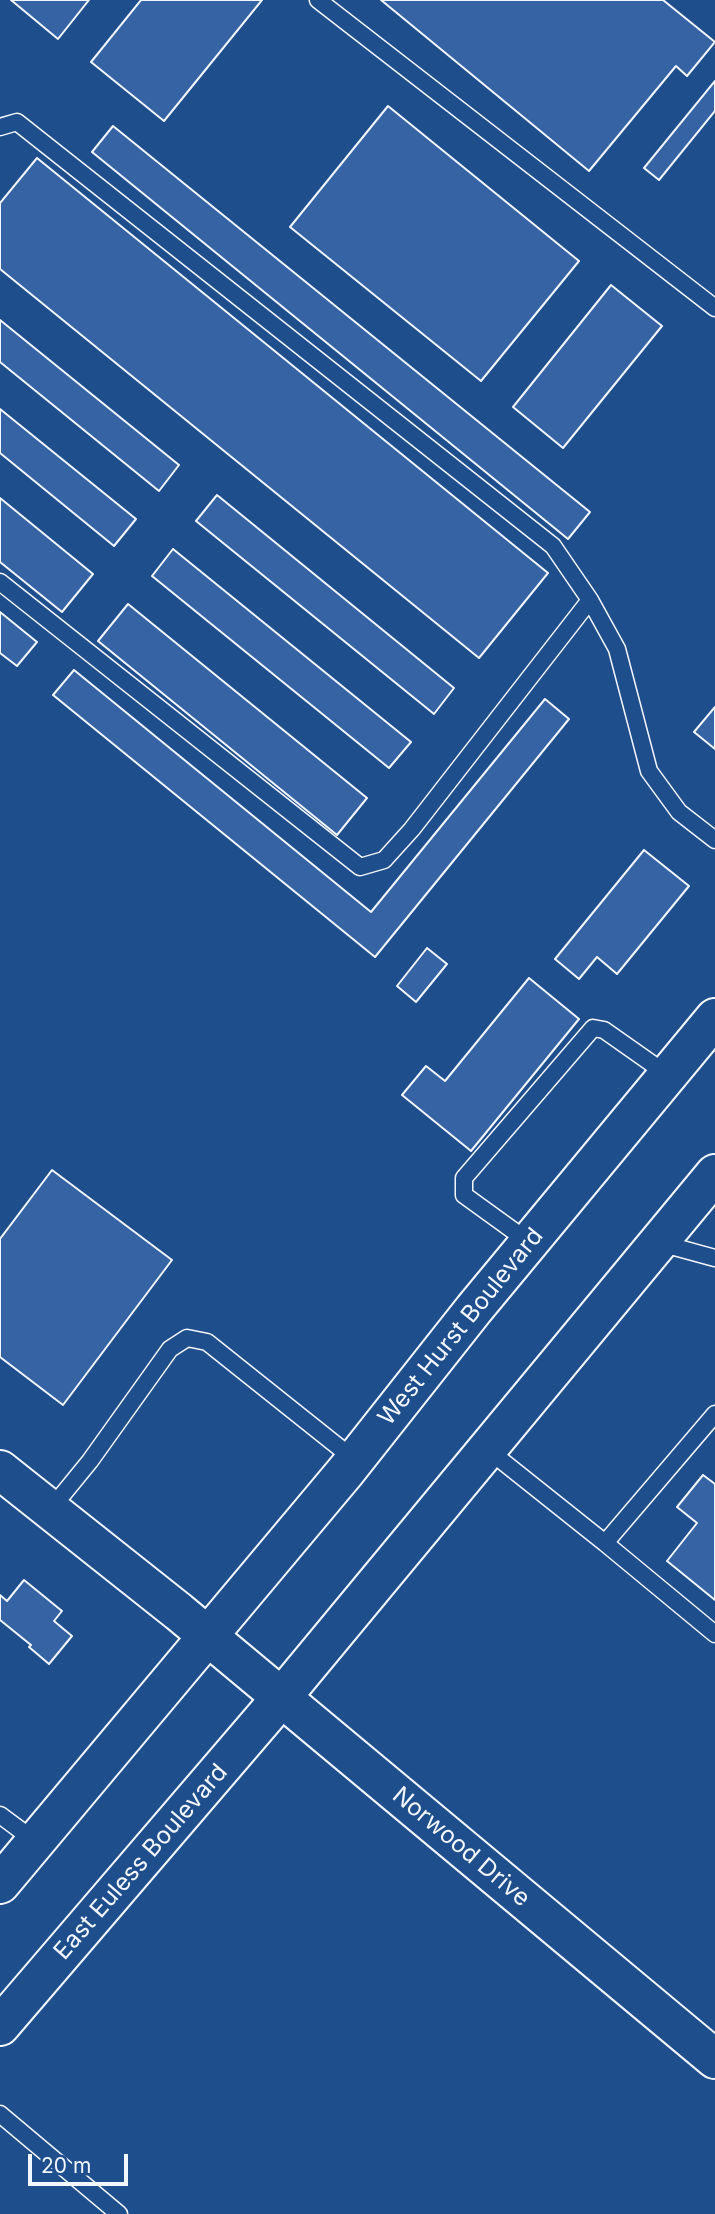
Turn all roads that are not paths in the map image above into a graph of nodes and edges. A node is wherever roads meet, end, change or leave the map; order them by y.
1 (318, 0) edge
2 (0, 127) edge
3 (715, 308) edge
4 (0, 582) edge
5 (590, 600) junction
6 (715, 840) edge
7 (715, 1018) edge
8 (668, 1076) junction
9 (715, 1174) edge
10 (529, 1242) junction
11 (658, 1243) junction
12 (715, 1258) edge
13 (715, 1414) edge
14 (487, 1449) junction
15 (355, 1461) junction
16 (0, 1470) edge
17 (50, 1510) junction
18 (605, 1543) junction
19 (715, 1634) edge
20 (208, 1636) junction
21 (281, 1698) junction
22 (0, 1815) edge
23 (36, 1841) junction
24 (0, 1884) edge
25 (0, 2026) edge
26 (715, 2059) edge
27 (0, 2114) edge
28 (119, 2214) edge

1 - 3 lane
2 - 5 lane
4 - 5 lane
5 - 6 lane
7 - 8 main road, West Hurst Boulevard
8 - 10 main road, West Hurst Boulevard
8 - 10 lane
9 - 11 main road
10 - 15 main road, West Hurst Boulevard
11 - 12 lane
11 - 14 main road
13 - 18 lane
14 - 18 lane
14 - 21 main road
15 - 17 lane
15 - 20 main road, West Hurst Boulevard
16 - 17 main road, Norwood Drive
17 - 20 main road, Norwood Drive
18 - 19 lane
20 - 21 main road, Norwood Drive
20 - 23 main road
21 - 25 main road, East Euless Boulevard
21 - 26 main road, Norwood Drive
22 - 23 lane
23 - 24 main road
27 - 28 lane

